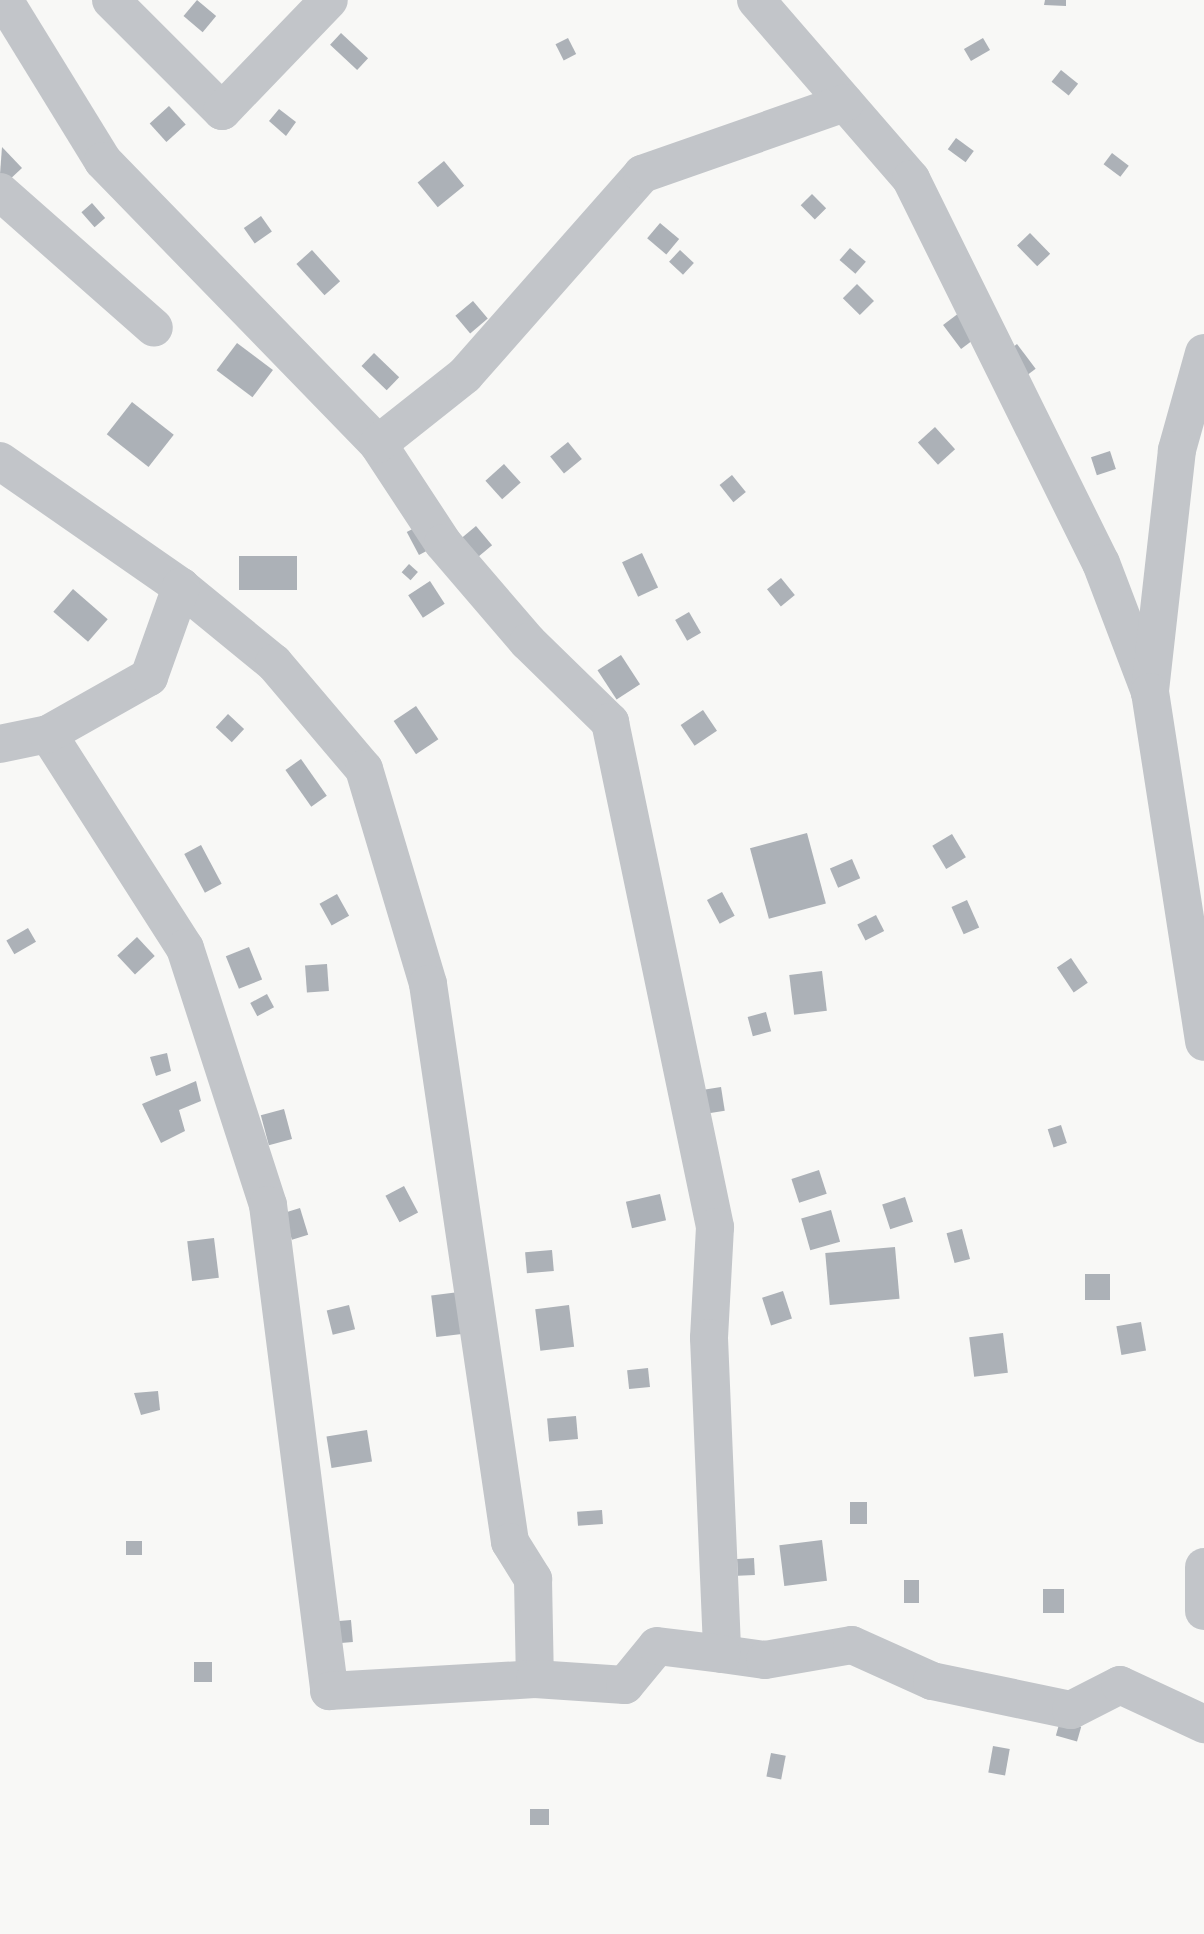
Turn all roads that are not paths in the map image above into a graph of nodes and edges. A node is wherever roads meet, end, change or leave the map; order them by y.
1 (4, 0) edge
2 (111, 0) edge
3 (329, 0) edge
4 (756, 0) edge
5 (845, 103) junction
6 (0, 192) edge
7 (154, 328) dead end
8 (1204, 353) edge
9 (378, 444) junction
10 (0, 461) edge
11 (181, 587) junction
12 (1150, 692) junction
13 (48, 734) junction
14 (0, 744) edge
15 (1204, 1042) edge
16 (1204, 1567) edge
17 (1204, 1611) edge
18 (722, 1654) junction
19 (535, 1679) junction
20 (1204, 1724) edge

1 - 9 street
2 - 3 street
4 - 5 street
5 - 9 street
5 - 12 street
6 - 7 street
8 - 12 street
9 - 18 street
10 - 11 street
11 - 13 street
11 - 19 street
12 - 15 street
13 - 14 street
13 - 19 street
16 - 17 street
18 - 19 street
18 - 20 street

